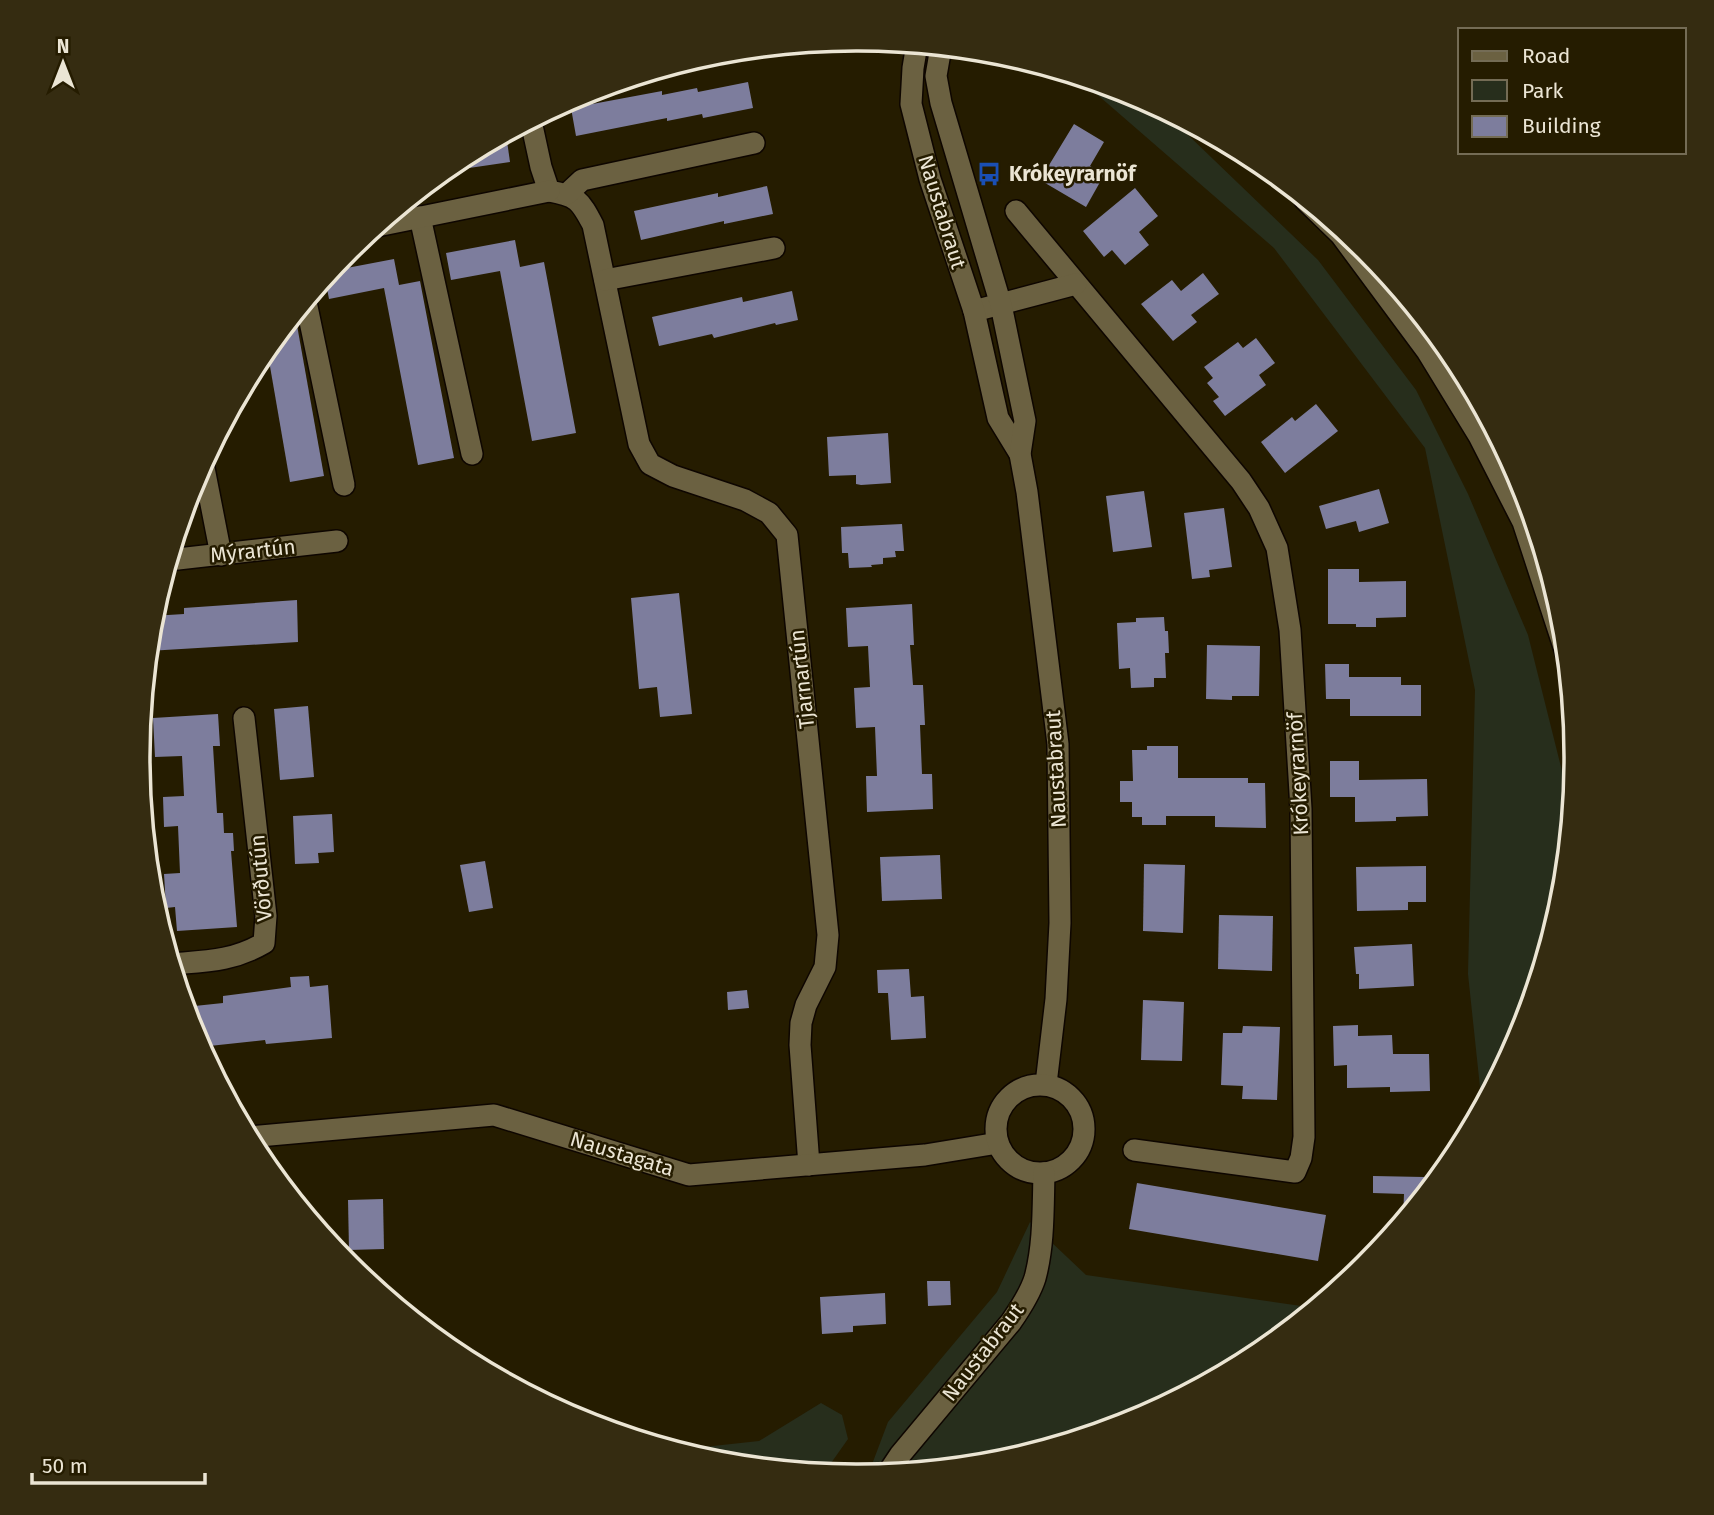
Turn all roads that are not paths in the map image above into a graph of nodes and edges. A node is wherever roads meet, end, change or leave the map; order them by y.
1 (915, 53) edge
2 (939, 56) edge
3 (533, 130) edge
4 (754, 144) dead end
5 (558, 192) junction
6 (1016, 211) dead end
7 (420, 217) junction
8 (396, 222) edge
9 (774, 248) dead end
10 (1363, 264) edge
11 (605, 280) junction
12 (1076, 284) junction
13 (1001, 305) junction
14 (974, 311) junction
15 (308, 313) edge
16 (472, 454) dead end
17 (1020, 454) junction
18 (207, 481) edge
19 (344, 485) dead end
20 (337, 541) dead end
21 (1533, 552) edge
22 (221, 555) junction
23 (179, 559) edge
24 (244, 718) dead end
25 (181, 963) edge
26 (1046, 1084) junction
27 (260, 1135) edge
28 (998, 1143) junction
29 (1134, 1150) dead end
30 (809, 1165) junction
31 (1044, 1173) junction
32 (895, 1463) edge

1 - 14 street, Naustabraut
2 - 13 street, Naustabraut
3 - 5 street, Tjarnartún
4 - 5 street
5 - 7 street
5 - 11 street, Tjarnartún
6 - 12 street, Krókeyrarnöf
7 - 8 street
7 - 16 street
9 - 11 street
10 - 21 street
11 - 30 street, Tjarnartún
12 - 13 street
12 - 29 street, Krókeyrarnöf
13 - 14 street
13 - 17 street, Naustabraut
14 - 17 street, Naustabraut
15 - 19 street
17 - 26 street, Naustabraut
18 - 22 street
20 - 22 street, Mýrartún
22 - 23 street, Mýrartún
24 - 25 street, Vörðutún
26 - 28 street
26 - 31 street
27 - 30 street, Naustagata
28 - 30 street, Naustagata
28 - 31 street
31 - 32 street, Naustabraut

